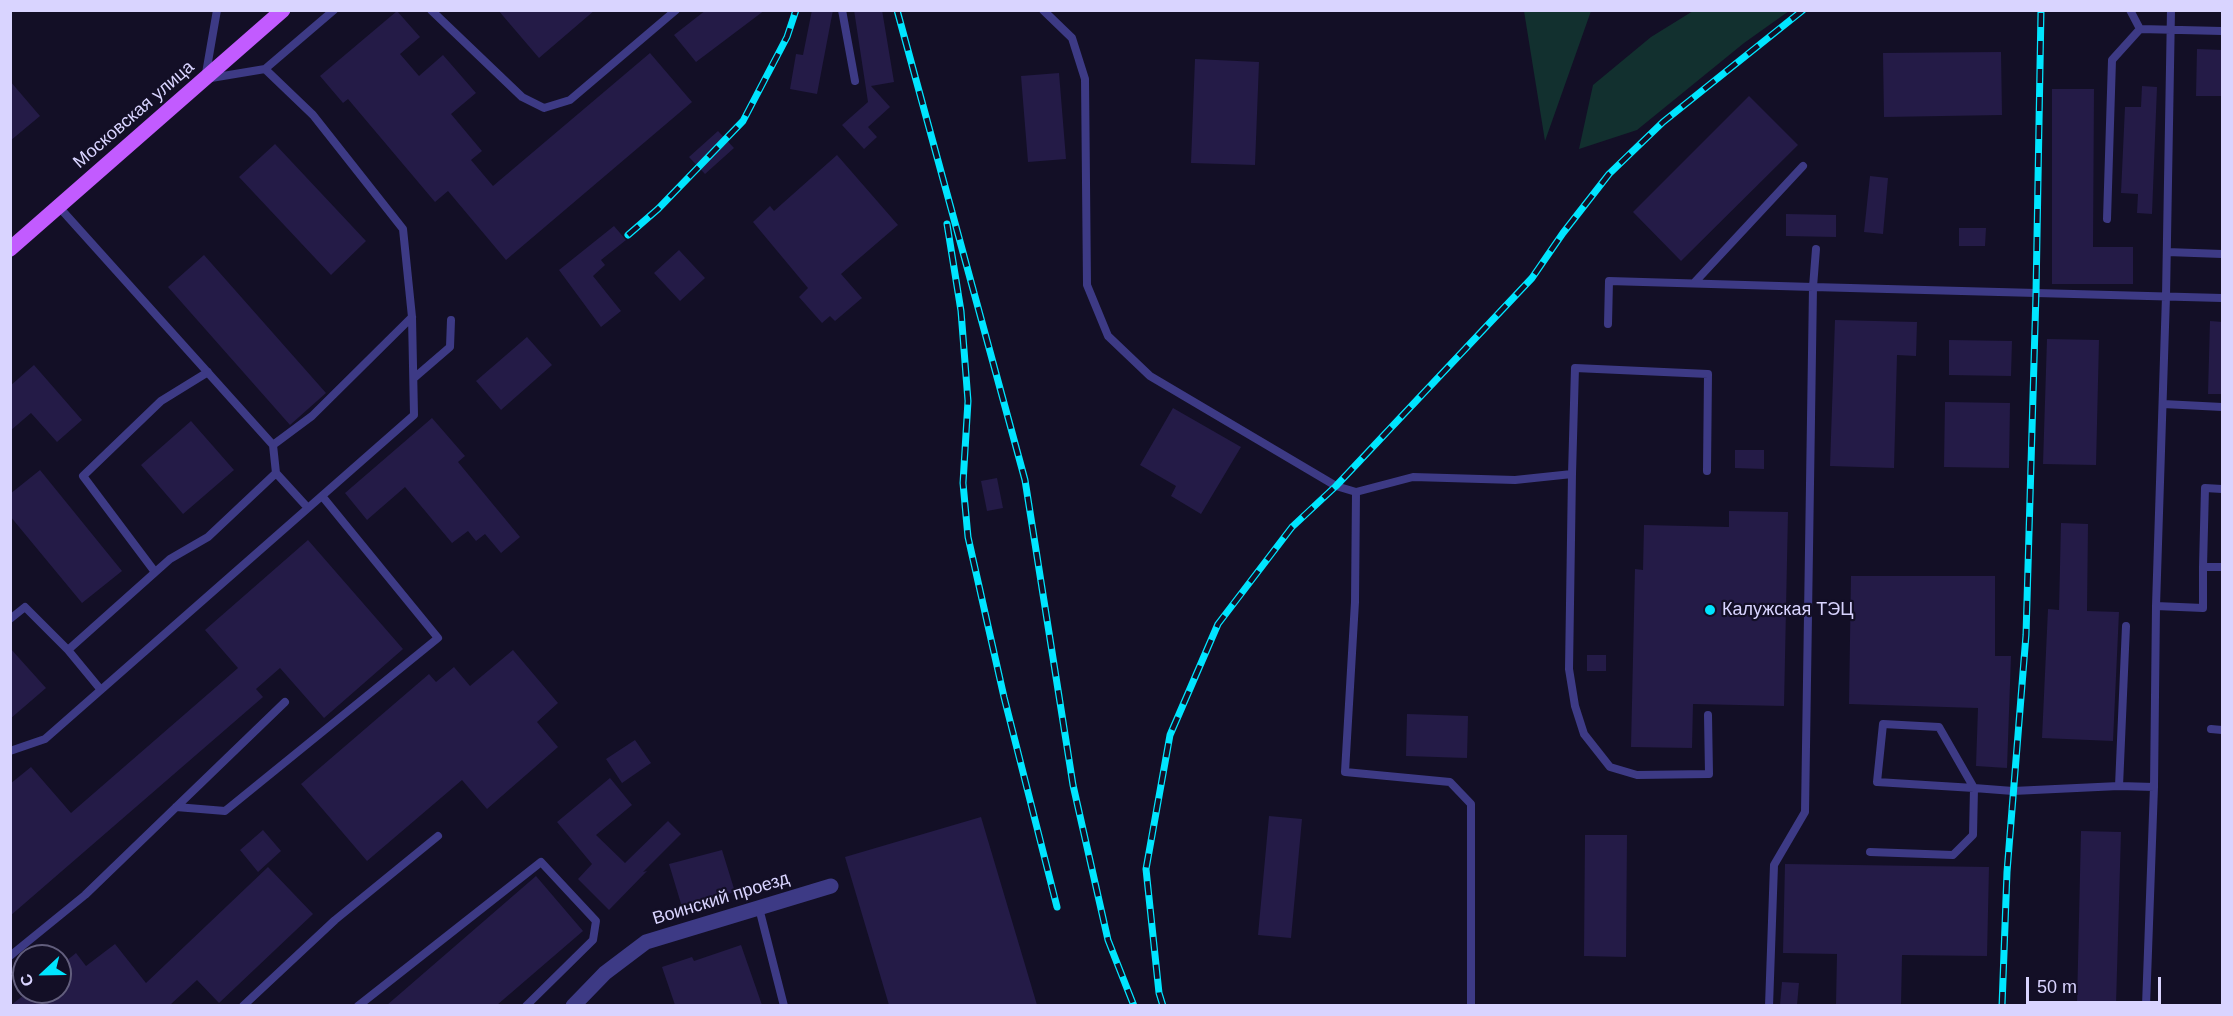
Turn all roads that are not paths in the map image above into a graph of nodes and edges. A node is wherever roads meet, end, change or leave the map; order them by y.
1 (217, 10) edge
2 (283, 10) edge
3 (334, 10) edge
4 (431, 10) edge
5 (676, 10) edge
6 (842, 10) edge
7 (1043, 10) edge
8 (2130, 10) edge
9 (2171, 10) edge
10 (2140, 29) junction
11 (2171, 31) junction
12 (2223, 32) edge
13 (265, 69) junction
14 (205, 79) junction
15 (855, 81) dead end
16 (1803, 166) dead end
17 (58, 207) junction
18 (2107, 219) dead end
19 (10, 249) edge
20 (1816, 249) dead end
21 (2167, 252) junction
22 (2223, 254) edge
23 (1694, 283) junction
24 (1813, 287) junction
25 (2166, 296) junction
26 (2223, 298) edge
27 (412, 317) junction
28 (451, 320) dead end
29 (1608, 324) dead end
30 (208, 372) junction
31 (414, 378) junction
32 (2163, 405) junction
33 (2223, 407) edge
34 (273, 444) junction
35 (1707, 471) dead end
36 (276, 473) junction
37 (1572, 474) junction
38 (2223, 489) edge
39 (1356, 492) junction
40 (322, 496) junction
41 (308, 508) junction
42 (2204, 567) junction
43 (2223, 567) edge
44 (155, 572) junction
45 (2156, 606) junction
46 (10, 619) edge
47 (2126, 626) dead end
48 (68, 650) junction
49 (101, 690) junction
50 (285, 702) dead end
51 (1708, 715) dead end
52 (2211, 729) dead end
53 (2223, 730) edge
54 (10, 751) edge
55 (2119, 786) junction
56 (2154, 787) junction
57 (1974, 788) junction
58 (176, 807) junction
59 (438, 836) dead end
60 (1870, 852) dead end
61 (831, 886) dead end
62 (759, 908) junction
63 (10, 956) edge
64 (243, 1005) edge
65 (358, 1005) edge
66 (526, 1005) edge
67 (573, 1005) edge
68 (784, 1005) edge
69 (1471, 1005) edge
70 (1769, 1005) edge
71 (2146, 1005) edge

1 - 14 lane
2 - 14 main road, Московская улица
3 - 13 lane
4 - 5 lane
6 - 15 lane
7 - 39 lane
8 - 10 lane
9 - 11 lane
10 - 11 lane
10 - 18 lane
11 - 12 lane
11 - 21 lane
13 - 14 lane
13 - 27 lane
14 - 17 main road, Московская улица
16 - 23 lane
17 - 19 main road, Московская улица
17 - 30 lane
20 - 24 lane
21 - 22 lane
21 - 25 lane
23 - 24 lane
23 - 29 lane
24 - 25 lane
24 - 70 lane
25 - 26 lane
25 - 32 lane
27 - 31 lane
27 - 34 lane
28 - 31 lane
30 - 34 lane
30 - 44 lane
31 - 40 lane
32 - 33 lane
32 - 45 lane
34 - 36 lane
35 - 37 lane
36 - 41 lane
36 - 44 lane
37 - 39 lane
37 - 51 lane
38 - 42 lane
39 - 69 lane
40 - 41 lane
40 - 58 lane
41 - 49 lane
42 - 43 lane
42 - 45 lane
44 - 48 lane
45 - 56 lane
46 - 48 lane
47 - 55 lane
48 - 49 lane
49 - 54 lane
50 - 58 lane
52 - 53 lane
55 - 56 lane
55 - 57 lane
56 - 71 lane
57 - 57 lane
57 - 60 lane
58 - 63 lane
59 - 64 lane
61 - 62 street, Воинский проезд
62 - 67 street, Воинский проезд
62 - 68 lane
65 - 66 lane

